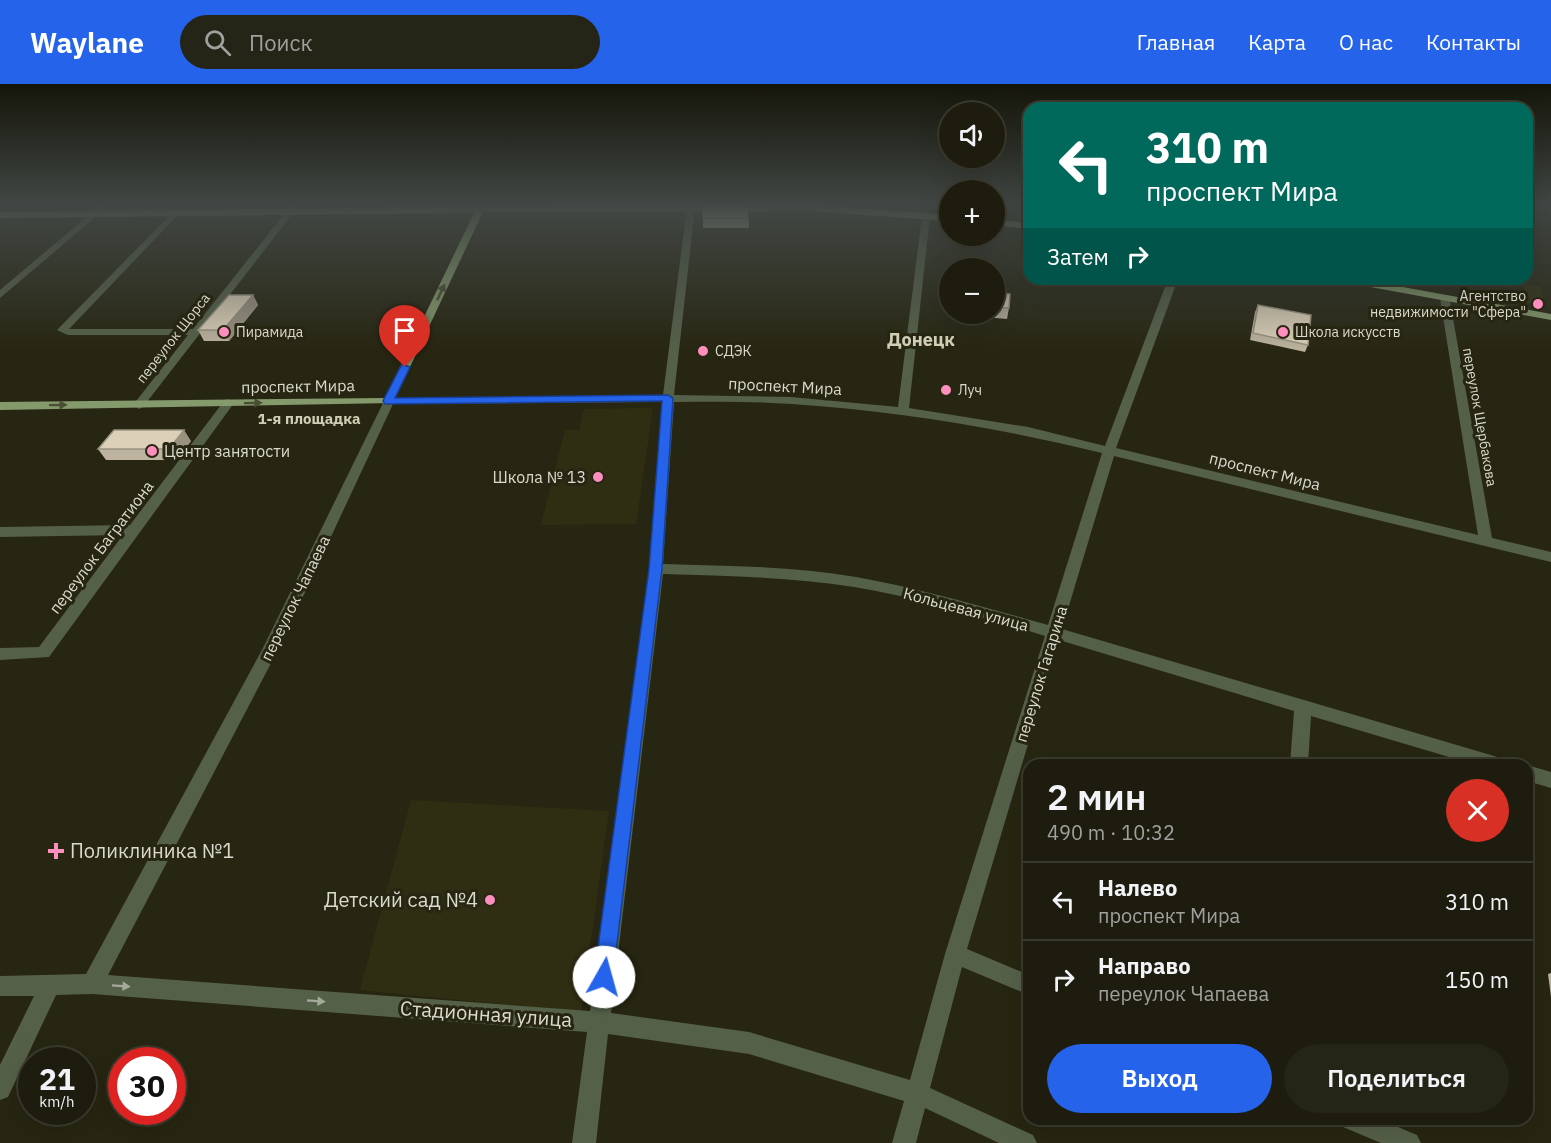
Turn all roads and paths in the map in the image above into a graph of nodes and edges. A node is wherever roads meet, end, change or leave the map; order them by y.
1 (49, 253) edge
2 (136, 253) edge
3 (257, 253) edge
4 (459, 253) edge
5 (685, 253) edge
6 (922, 253) edge
7 (1171, 285) edge
8 (1375, 285) edge
9 (0, 295) edge
10 (1445, 298) junction
11 (1551, 317) edge
12 (196, 332) junction
13 (668, 398) junction
14 (389, 401) junction
15 (228, 403) junction
16 (139, 405) junction
17 (0, 406) edge
18 (903, 411) junction
19 (1109, 451) junction
20 (134, 530) junction
21 (0, 532) edge
22 (1486, 542) junction
23 (1551, 557) edge
24 (656, 569) junction
25 (1054, 632) junction
26 (0, 654) edge
27 (1303, 706) junction
28 (1299, 759) edge
29 (1482, 759) edge
30 (1533, 775) edge
31 (1551, 780) edge
32 (955, 954) junction
33 (1023, 982) edge
34 (93, 984) junction
35 (50, 985) junction
36 (0, 986) edge
37 (598, 1022) junction
38 (0, 1089) edge
39 (919, 1094) junction
40 (1366, 1125) edge
41 (584, 1143) edge
42 (904, 1143) edge
43 (1025, 1143) edge
44 (1409, 1143) edge

1 - 9 street
2 - 12 street
3 - 12 street, переулок Щорса
14 -> 4 main road, переулок Чапаева
5 - 13 street
6 - 18 street
7 - 19 street, переулок Гагарина
8 - 10 main road
10 - 11 main road
10 - 22 street, переулок Щербакова
12 - 16 street, переулок Щорса
13 - 14 street, проспект Мира
13 - 18 street, проспект Мира
13 - 24 street
15 -> 14 main road, проспект Мира
14 - 34 street, переулок Чапаева
15 - 16 main road, проспект Мира
15 - 20 street, переулок Багратиона
17 -> 16 main road, проспект Мира
18 - 19 street, проспект Мира
19 - 22 street, проспект Мира
19 - 25 street, переулок Гагарина
20 - 21 street
20 - 26 street, переулок Багратиона
22 - 23 street, проспект Мира
24 - 25 street, Кольцевая улица
24 - 37 street
25 - 27 street, Кольцевая улица
25 - 32 street, переулок Гагарина
27 - 28 street
27 - 29 street, Кольцевая улица
30 - 31 street
32 - 33 street
32 - 39 street, переулок Гагарина
34 - 35 street, Стадионная улица
34 -> 37 street, Стадионная улица
35 - 36 street, Стадионная улица
35 - 38 street
37 - 39 street, Стадионная улица
37 - 41 street
39 - 42 street, переулок Гагарина
39 - 43 street, Стадионная улица
40 - 44 street

